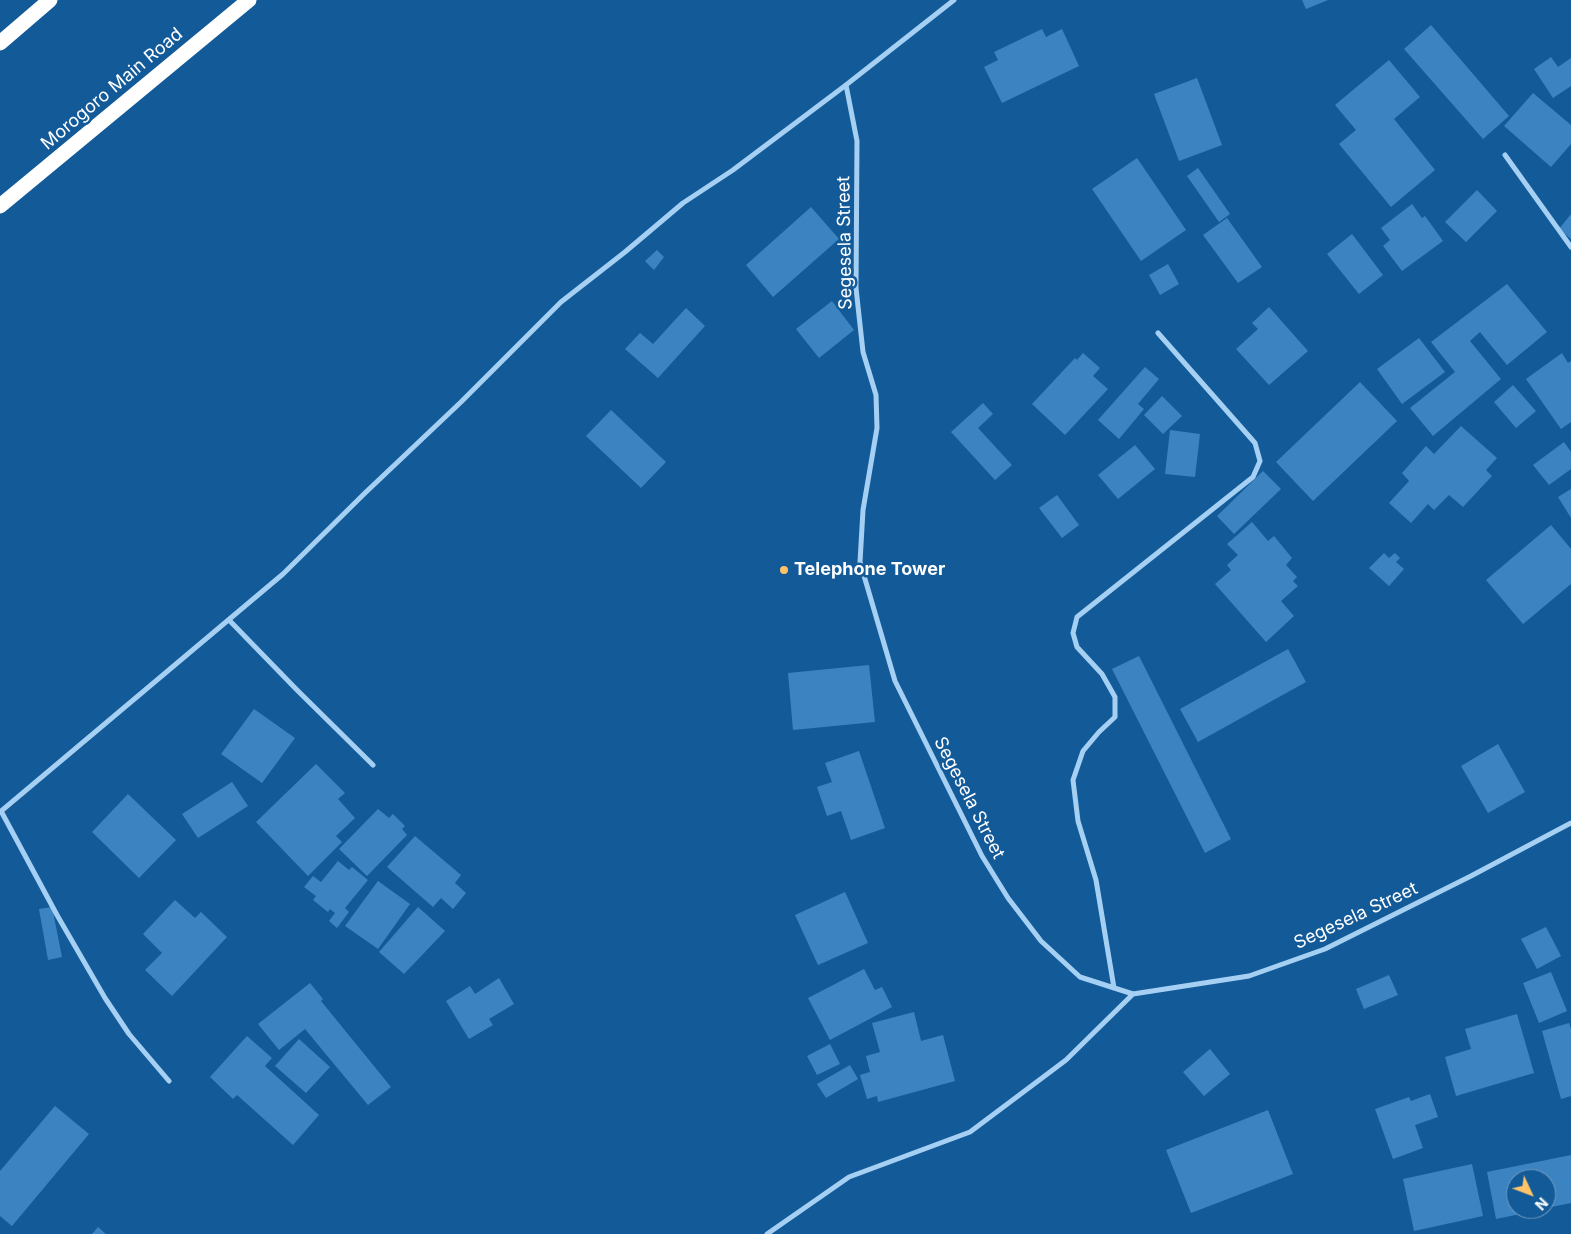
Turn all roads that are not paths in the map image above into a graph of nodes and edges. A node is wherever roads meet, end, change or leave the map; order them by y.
1 (50, 0) edge
2 (249, 0) edge
3 (954, 0) edge
4 (0, 43) edge
5 (846, 85) junction
6 (1505, 155) dead end
7 (0, 206) edge
8 (1571, 247) edge
9 (1158, 333) dead end
10 (229, 620) junction
11 (373, 765) dead end
12 (1, 811) edge
13 (1571, 823) edge
14 (1114, 988) junction
15 (1133, 994) junction
16 (169, 1081) dead end
17 (767, 1234) edge

1 - 4 highway
2 - 7 highway, Morogoro Main Road
3 - 5 street
5 - 10 street
5 - 14 street, Segesela Street
6 - 8 street
9 - 14 street
10 - 11 street
10 - 12 street
12 - 16 street
13 - 15 street, Segesela Street
14 - 15 street, Segesela Street
15 - 17 street

